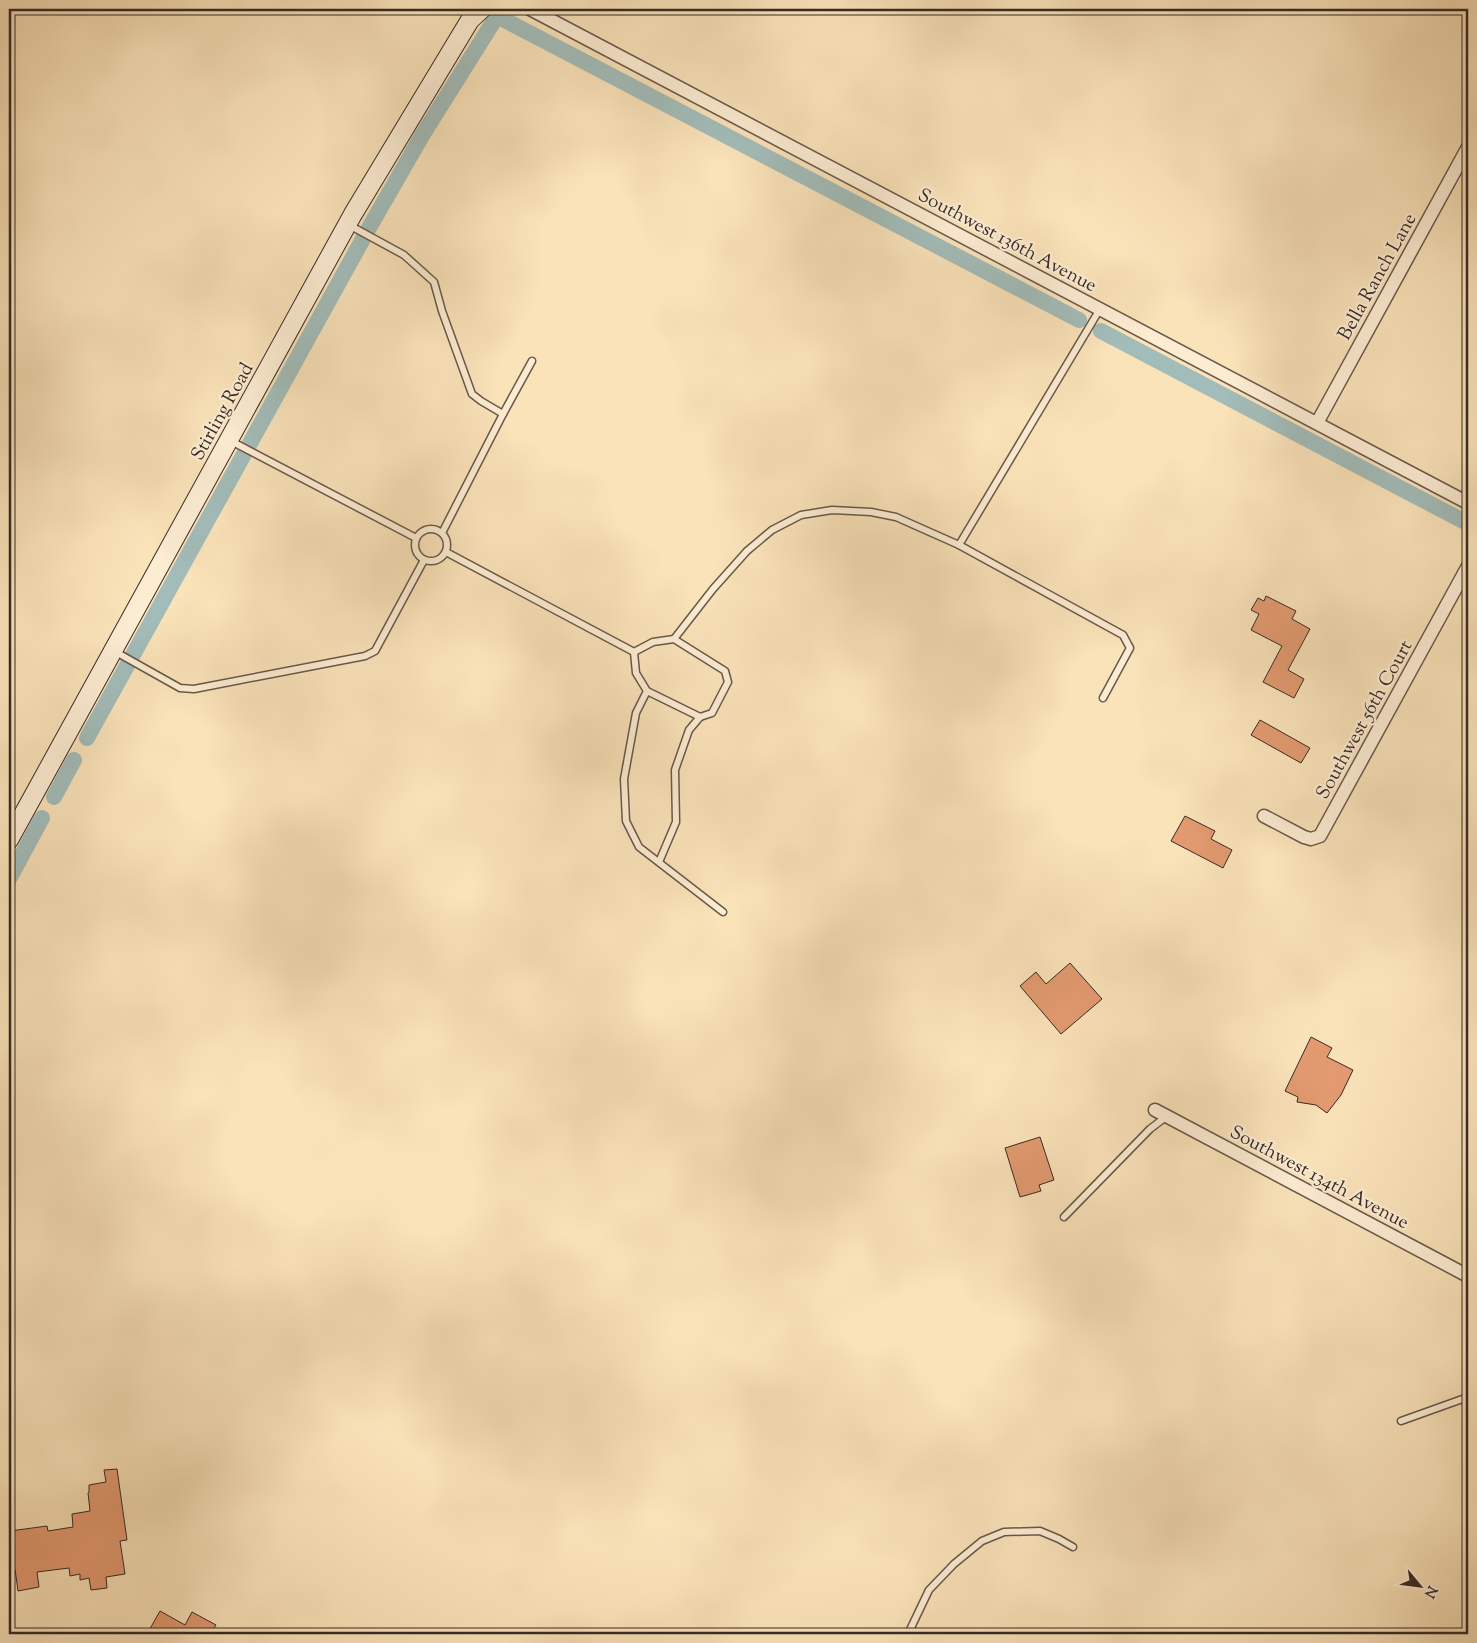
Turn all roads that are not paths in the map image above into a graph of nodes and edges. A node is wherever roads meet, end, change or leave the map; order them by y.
1 (482, 9) edge
2 (530, 9) edge
3 (1468, 147) edge
4 (347, 224) junction
5 (1100, 309) junction
6 (532, 361) dead end
7 (503, 414) junction
8 (1317, 423) junction
9 (229, 440) junction
10 (1468, 503) edge
11 (442, 533) junction
12 (416, 538) junction
13 (959, 545) junction
14 (446, 552) junction
15 (424, 560) junction
16 (1468, 566) edge
17 (674, 639) junction
18 (113, 650) junction
19 (634, 652) junction
20 (648, 691) junction
21 (1103, 698) dead end
22 (700, 717) junction
23 (1264, 816) dead end
24 (9, 840) edge
25 (659, 862) junction
26 (722, 912) dead end
27 (1155, 1110) dead end
28 (1166, 1116) junction
29 (1064, 1217) dead end
30 (1468, 1276) edge
31 (1468, 1397) edge
32 (1401, 1420) dead end
33 (1073, 1547) dead end
34 (908, 1634) edge

1 - 4 street, Stirling Road
2 - 5 street, Southwest 136th Avenue
3 - 8 street, Bella Ranch Lane
4 - 7 lane
4 - 9 street, Stirling Road
5 - 8 street, Southwest 136th Avenue
5 - 13 lane
6 - 7 lane
7 - 11 lane
8 - 10 street, Southwest 136th Avenue
9 - 12 lane
9 - 18 street, Stirling Road
11 - 12 lane
11 - 14 lane
12 - 15 lane
13 - 17 lane
13 - 21 lane
14 - 15 lane
14 - 19 lane
15 - 18 lane
16 - 23 street, Southwest 56th Court
17 - 19 lane
17 - 22 lane
18 - 24 street, Stirling Road
19 - 20 lane
20 - 22 lane
20 - 25 lane
22 - 25 lane
25 - 26 lane
27 - 28 street, Southwest 134th Avenue
28 - 29 lane
28 - 30 street, Southwest 134th Avenue
31 - 32 lane
33 - 34 lane

